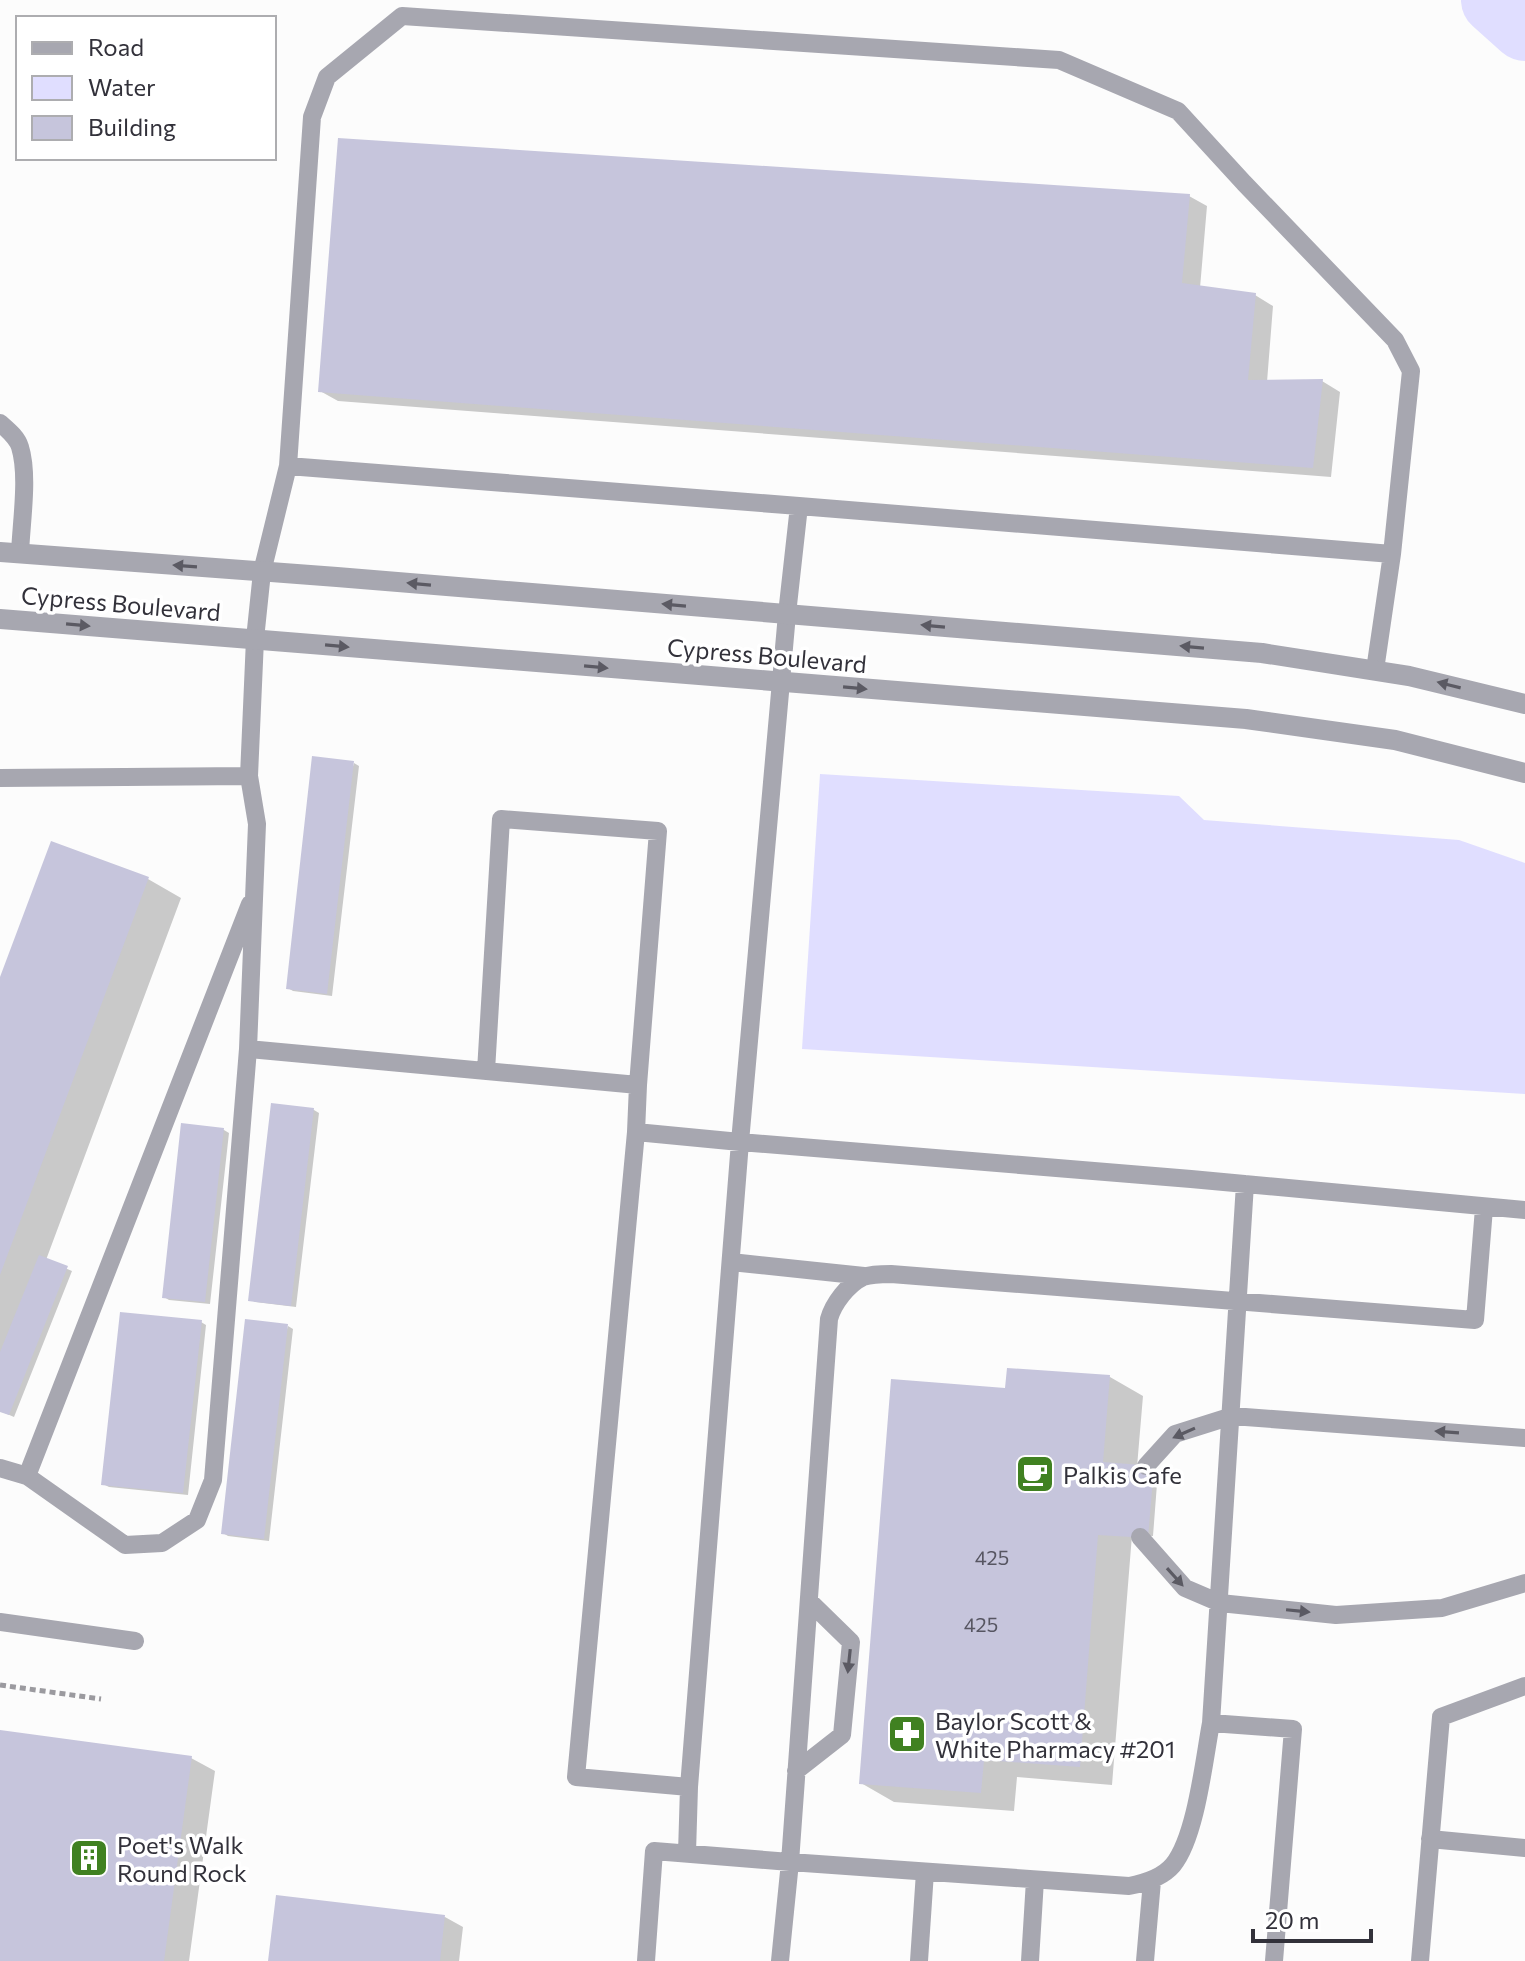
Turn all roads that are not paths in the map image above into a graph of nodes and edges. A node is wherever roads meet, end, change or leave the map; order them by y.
1 (0, 423) edge
2 (288, 466) junction
3 (799, 506) junction
4 (10, 553) edge
5 (1392, 554) junction
6 (262, 572) junction
7 (787, 614) junction
8 (0, 619) edge
9 (255, 639) junction
10 (1375, 670) junction
11 (781, 682) junction
12 (1525, 704) edge
13 (1525, 773) edge
14 (249, 776) junction
15 (0, 778) edge
16 (255, 891) junction
17 (248, 1049) junction
18 (486, 1071) junction
19 (638, 1085) junction
20 (636, 1132) junction
21 (740, 1142) junction
22 (1245, 1184) junction
23 (1484, 1208) junction
24 (1525, 1210) edge
25 (731, 1262) junction
26 (864, 1276) junction
27 (1238, 1302) junction
28 (1232, 1416) junction
29 (1525, 1438) edge
30 (1146, 1466) dead end
31 (0, 1468) edge
32 (27, 1476) junction
33 (1140, 1537) dead end
34 (1525, 1583) edge
35 (809, 1601) junction
36 (1220, 1603) junction
37 (0, 1622) edge
38 (135, 1641) dead end
39 (1525, 1686) edge
40 (1211, 1723) junction
41 (796, 1771) junction
42 (689, 1787) junction
43 (1430, 1839) junction
44 (1525, 1848) edge
45 (687, 1853) junction
46 (790, 1862) junction
47 (925, 1872) junction
48 (1035, 1880) junction
49 (1152, 1881) junction
50 (646, 1961) edge
51 (780, 1961) edge
52 (919, 1961) edge
53 (1030, 1961) edge
54 (1145, 1961) edge
55 (1274, 1961) edge
56 (1420, 1961) edge

1 - 4 lane
2 - 3 lane
2 - 5 lane
2 - 6 lane
3 - 5 lane
3 - 7 lane
6 -> 4 street, Cypress Boulevard
5 - 10 lane
7 -> 6 street, Cypress Boulevard
6 - 9 lane
10 -> 7 street, Cypress Boulevard
7 - 11 lane
8 -> 9 street, Cypress Boulevard
9 -> 11 street, Cypress Boulevard
9 - 14 lane
12 -> 10 street, Cypress Boulevard
11 -> 13 street, Cypress Boulevard
11 - 21 lane
14 - 15 lane
14 - 16 lane
16 - 17 lane
16 - 32 lane
17 - 18 lane
17 - 32 lane
18 - 19 lane
18 - 19 lane
19 - 20 lane
20 - 21 lane
20 - 42 lane
21 - 22 lane
21 - 25 lane
22 - 23 lane
22 - 27 lane
23 - 24 lane
23 - 27 lane
25 - 26 lane
25 - 42 lane
26 - 27 lane
26 - 35 lane
27 - 28 lane
29 -> 28 lane
28 -> 30 lane
28 - 36 lane
31 - 32 lane
33 -> 36 lane
36 -> 34 lane
35 - 41 lane
35 -> 41 lane
36 - 40 lane
37 - 38 lane
39 - 43 lane
40 - 49 lane
40 - 55 lane
41 - 46 lane
42 - 45 lane
43 - 44 lane
43 - 56 lane
45 - 46 lane
45 - 50 lane
46 - 47 lane
46 - 51 lane
47 - 48 lane
47 - 52 lane
48 - 49 lane
48 - 53 lane
49 - 54 lane

